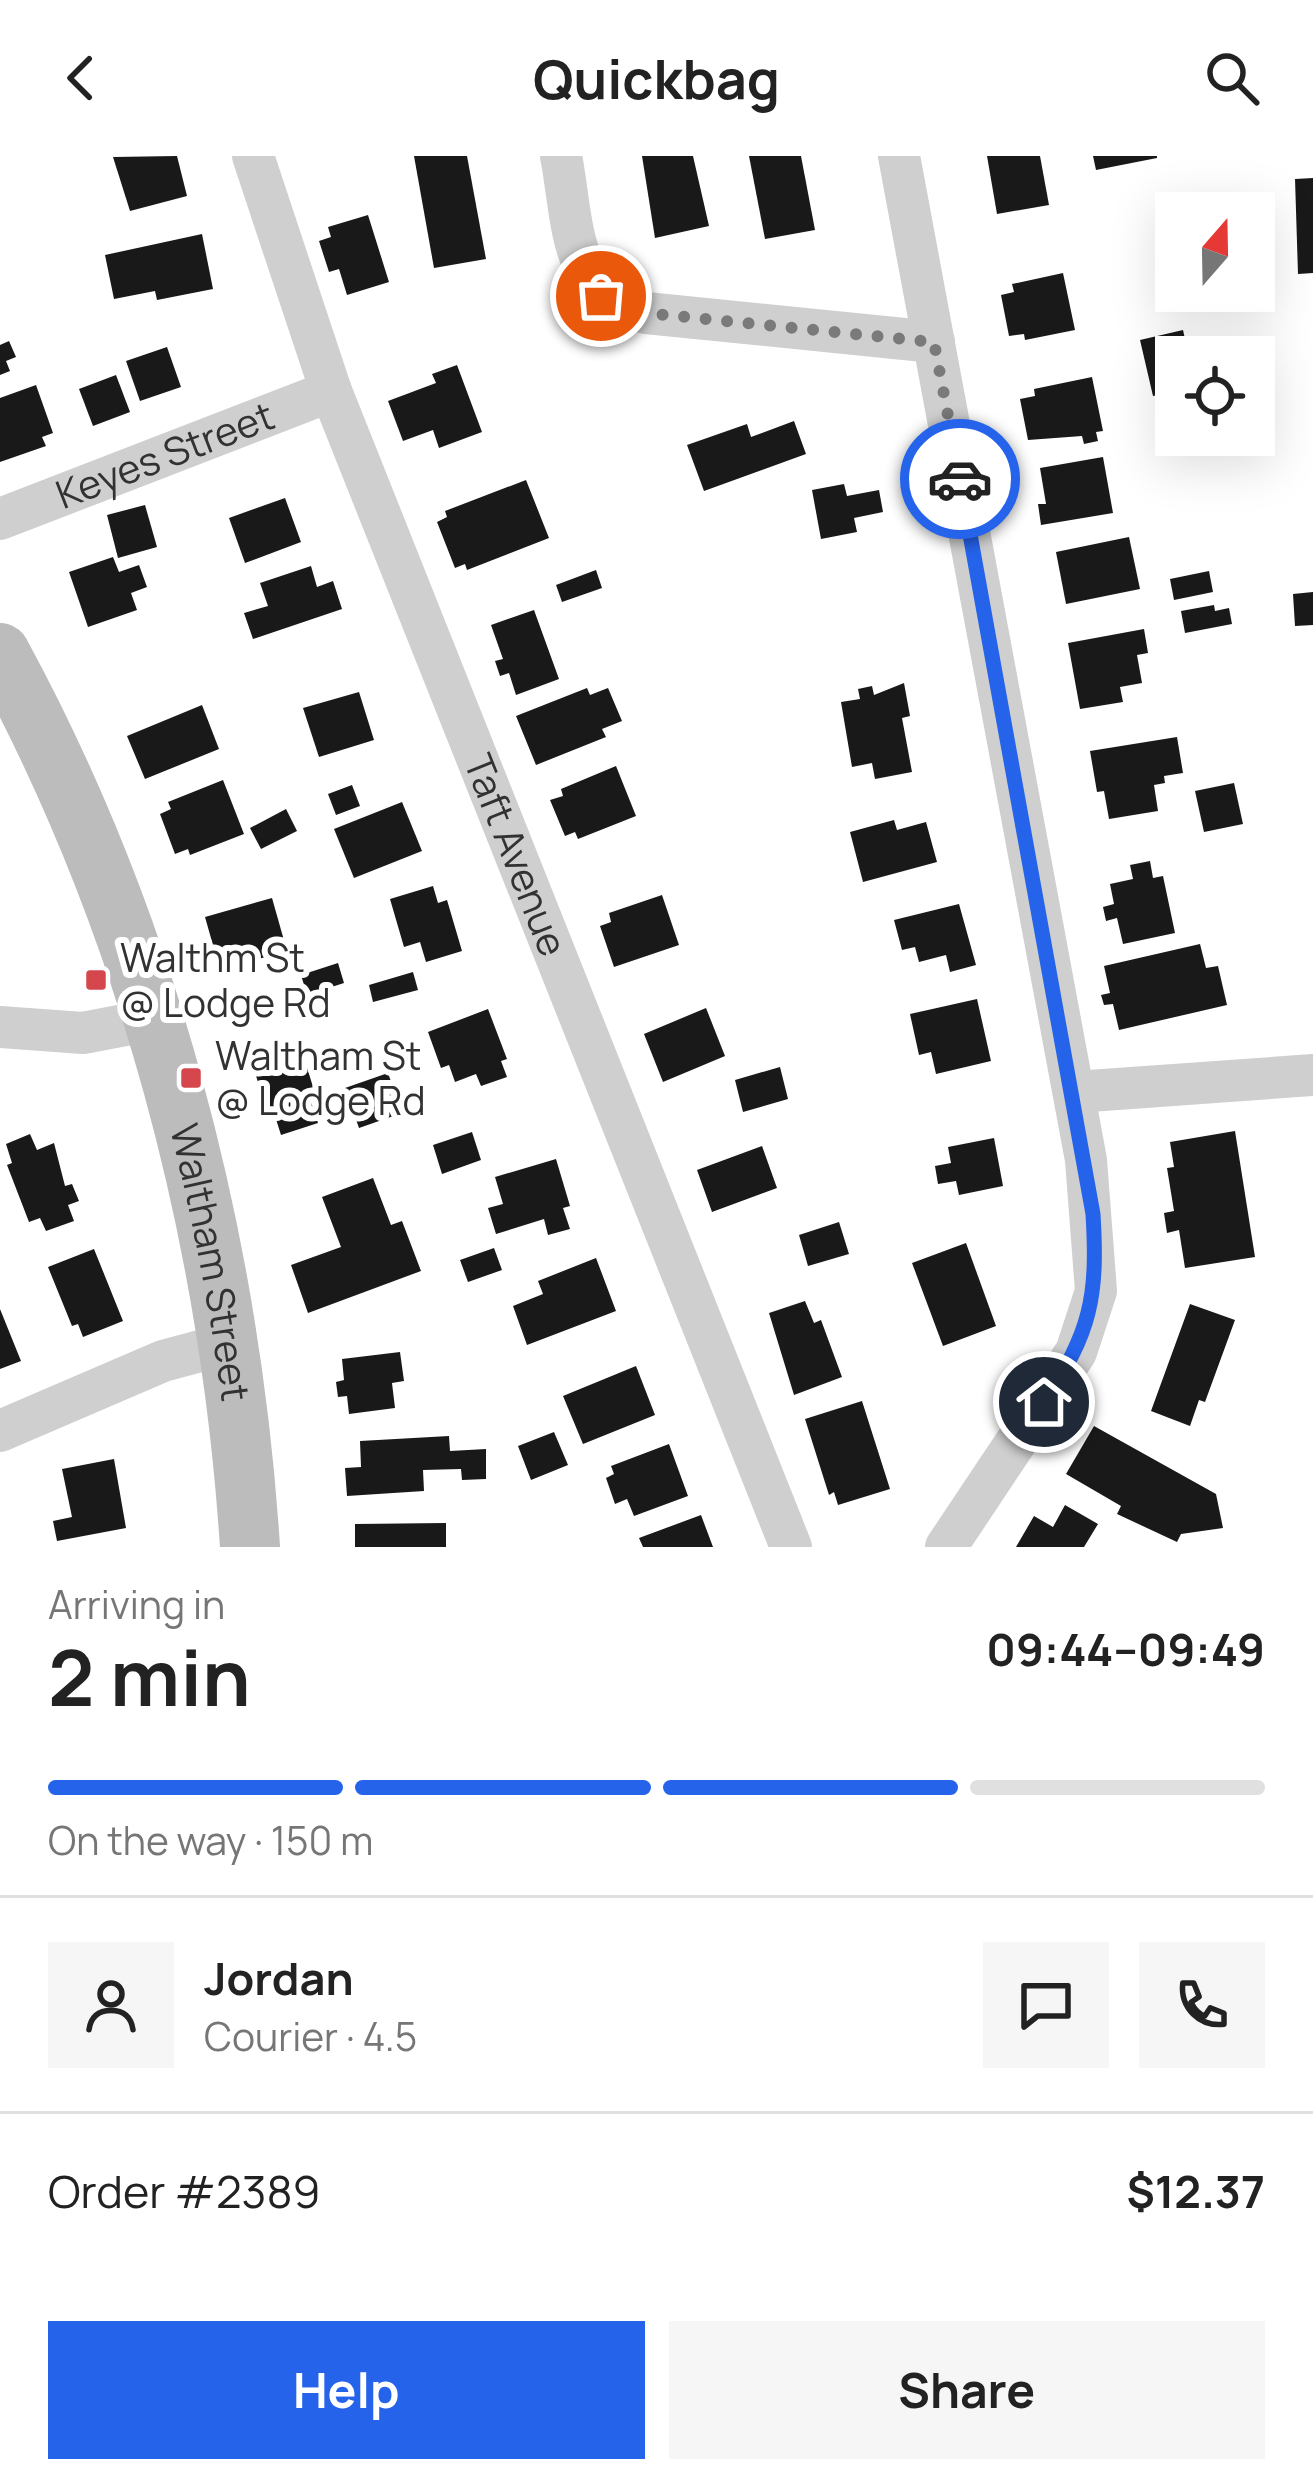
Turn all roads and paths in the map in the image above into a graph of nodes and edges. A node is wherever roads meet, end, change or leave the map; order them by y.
1 (253, 156) edge
2 (561, 156) edge
3 (899, 156) edge
4 (934, 342) junction
5 (332, 391) junction
6 (0, 519) edge
7 (0, 653) edge
8 (151, 1020) junction
9 (0, 1027) edge
10 (1313, 1075) edge
11 (1075, 1092) junction
12 (230, 1343) junction
13 (0, 1431) edge
14 (250, 1547) edge
15 (791, 1547) edge
16 (946, 1547) edge

1 - 5 street, Taft Avenue
2 - 4 street
3 - 4 street
4 - 11 street
5 - 6 street, Keyes Street
5 - 15 street, Taft Avenue
7 - 8 main road, Waltham Street
8 - 9 street
8 - 12 main road, Waltham Street
10 - 11 street
11 - 16 street
12 - 13 street
12 - 14 main road, Waltham Street

